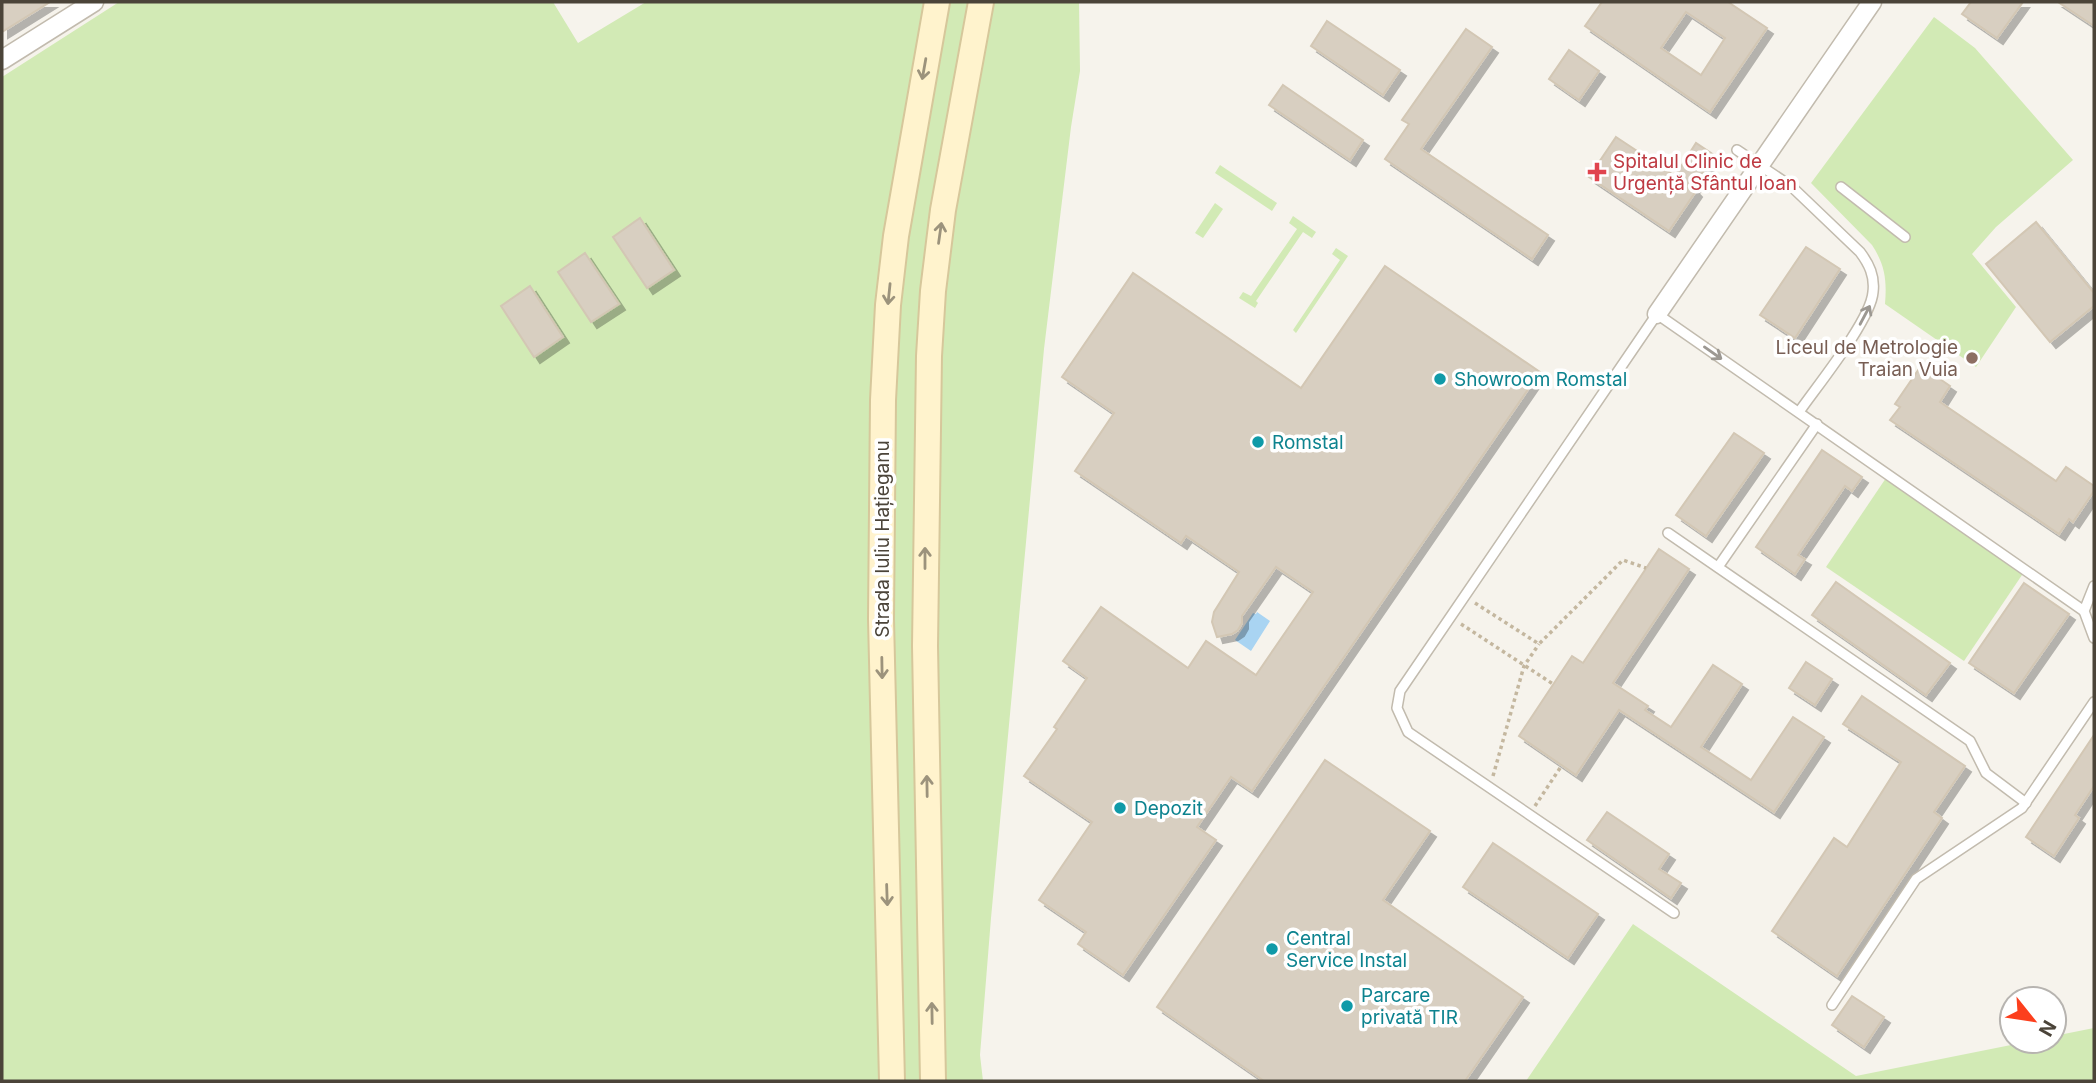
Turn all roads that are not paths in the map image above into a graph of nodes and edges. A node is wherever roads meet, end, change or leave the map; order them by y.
1 (94, 2) edge
2 (937, 2) edge
3 (980, 2) edge
4 (1872, 2) edge
5 (2, 60) edge
6 (1737, 149) dead end
7 (1760, 165) junction
8 (1842, 187) dead end
9 (1905, 237) dead end
10 (1657, 314) junction
11 (1799, 412) junction
12 (1817, 424) junction
13 (1668, 533) dead end
14 (1718, 567) junction
15 (2094, 586) edge
16 (2084, 611) junction
17 (2094, 638) edge
18 (2094, 702) edge
19 (2026, 803) junction
20 (1674, 913) dead end
21 (930, 966) junction
22 (889, 967) junction
23 (1832, 1005) dead end
24 (892, 1081) edge
25 (933, 1081) edge

1 - 5 street
2 -> 22 main road, Strada Iuliu Hațieganu
21 -> 3 main road
4 - 7 street
6 - 7 lane
7 - 10 street
11 -> 7 lane
8 - 9 lane
10 -> 11 lane
10 - 20 lane
11 - 12 lane
12 - 14 lane
12 - 16 lane
13 - 14 lane
14 - 19 lane
15 - 16 lane
16 - 17 lane
18 - 19 lane
19 - 23 lane
21 - 22 main road
25 -> 21 main road
22 - 24 main road, Strada Iuliu Hațieganu

